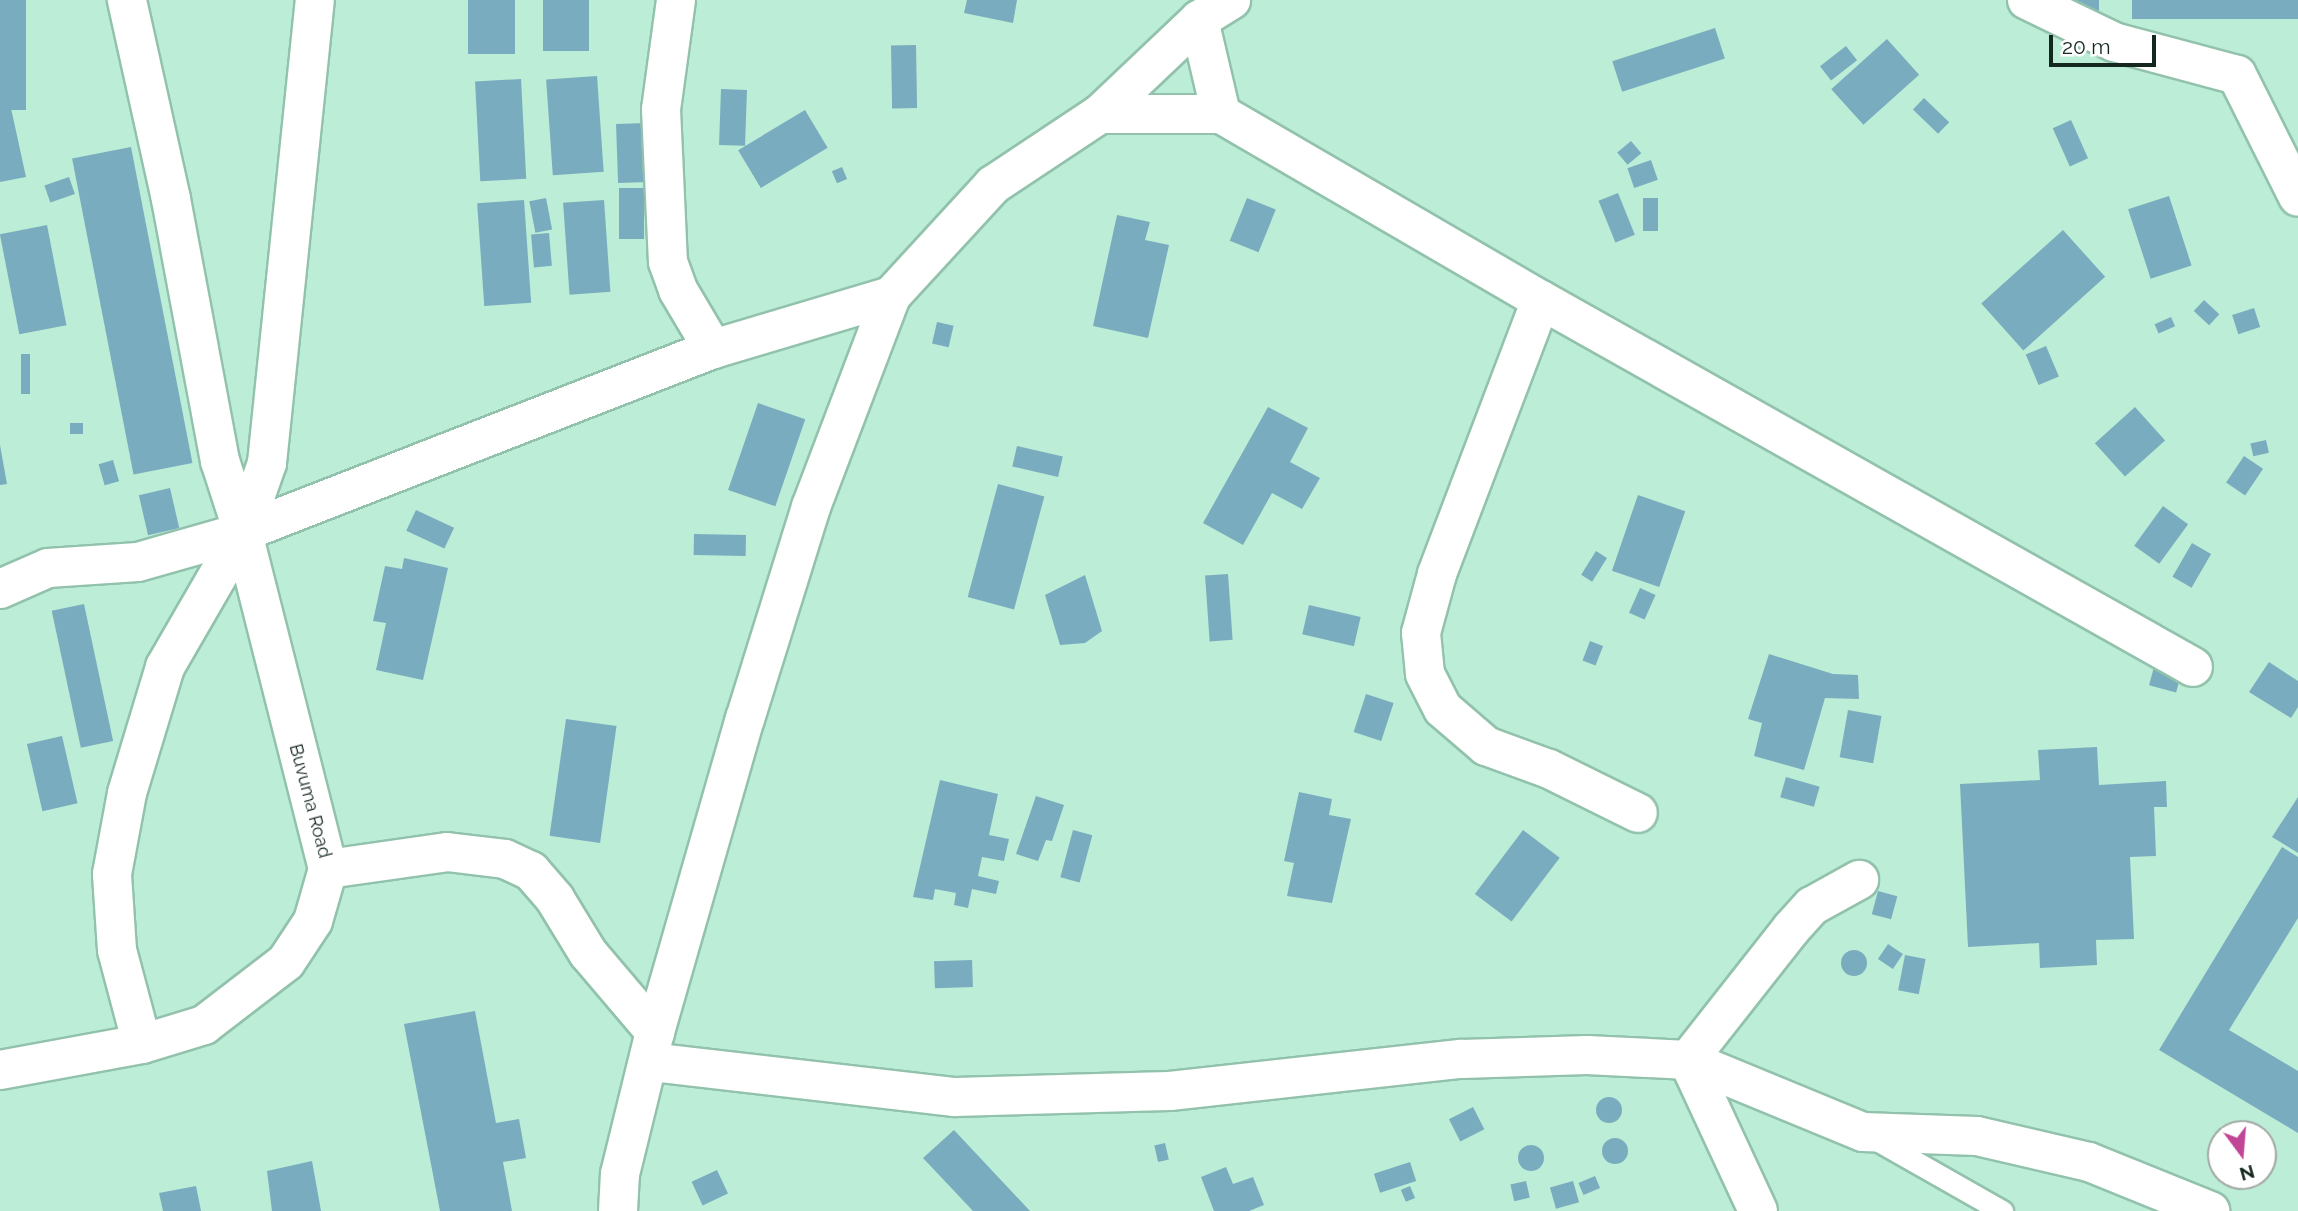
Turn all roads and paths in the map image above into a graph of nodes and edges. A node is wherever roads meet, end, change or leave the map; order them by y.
1 (127, 0) edge
2 (315, 0) edge
3 (676, 0) edge
4 (1231, 0) edge
5 (2028, 0) edge
6 (1199, 20) junction
7 (1100, 114) junction
8 (1221, 114) junction
9 (2298, 197) edge
10 (891, 296) junction
11 (1541, 300) junction
12 (713, 349) junction
13 (243, 532) junction
14 (0, 589) edge
15 (2193, 667) dead end
16 (1638, 813) dead end
17 (328, 869) junction
18 (1859, 880) dead end
19 (142, 1044) junction
20 (653, 1047) junction
21 (1688, 1060) junction
22 (0, 1070) edge
23 (1863, 1132) junction
24 (618, 1211) edge
25 (1758, 1211) edge
26 (2002, 1211) edge
27 (2210, 1211) edge

1 - 13 street, Buvuma Road
2 - 13 street
3 - 12 street
4 - 6 street
5 - 9 street
6 - 7 street
6 - 8 street
7 - 8 street
7 - 10 street
8 - 11 street
10 - 12 street
10 - 20 street
11 - 15 street
11 - 16 street
12 - 13 street
13 - 14 street
13 - 17 street, Buvuma Road
13 - 19 street
17 - 19 street, Buvuma Road
17 - 20 street
18 - 21 street
19 - 22 street, Buvuma Road
20 - 21 street
20 - 24 street
21 - 23 street
21 - 25 street
23 - 26 lane
23 - 27 street

